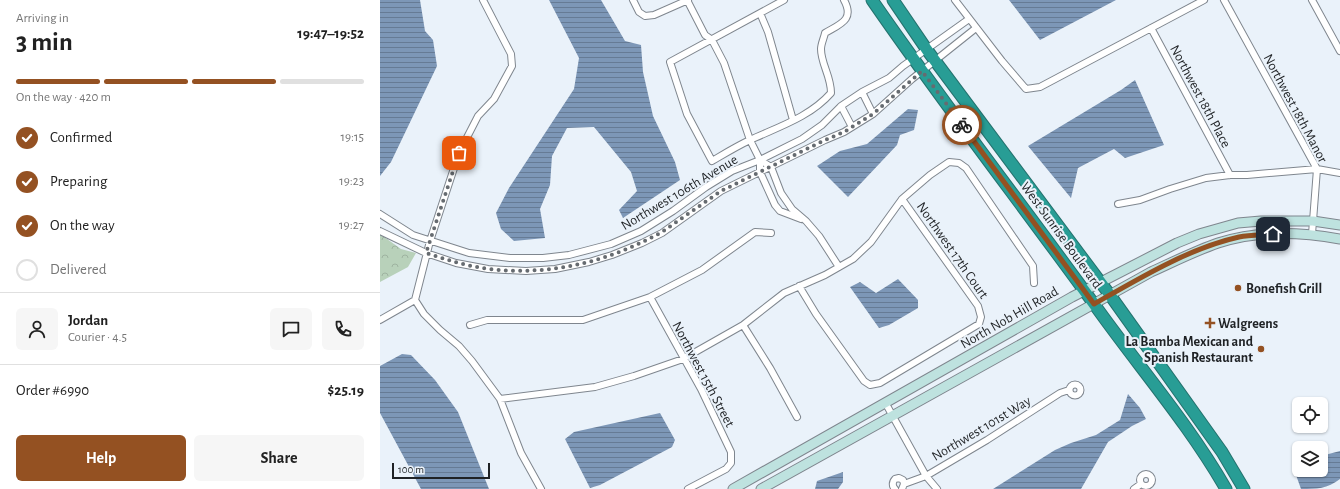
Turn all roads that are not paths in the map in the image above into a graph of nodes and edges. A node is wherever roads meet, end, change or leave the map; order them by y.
1 (483, 0) edge
2 (633, 0) edge
3 (688, 0) edge
4 (784, 0) edge
5 (844, 0) edge
6 (872, 0) edge
7 (893, 0) edge
8 (955, 0) edge
9 (1204, 0) edge
10 (1224, 0) edge
11 (1312, 0) edge
12 (760, 13) junction
13 (969, 19) junction
14 (976, 28) junction
15 (1151, 28) junction
16 (712, 40) junction
17 (927, 50) junction
18 (1340, 51) edge
19 (913, 60) junction
20 (935, 60) junction
21 (922, 71) junction
22 (862, 92) junction
23 (841, 106) junction
24 (873, 114) junction
25 (793, 120) junction
26 (852, 127) junction
27 (750, 140) junction
28 (760, 160) junction
29 (771, 167) junction
30 (1317, 169) junction
31 (760, 172) junction
32 (1340, 173) edge
33 (1230, 174) junction
34 (902, 199) junction
35 (1118, 204) dead end
36 (380, 214) edge
37 (806, 221) junction
38 (1313, 221) junction
39 (1340, 225) edge
40 (380, 231) edge
41 (771, 233) dead end
42 (1312, 234) junction
43 (1340, 239) edge
44 (430, 241) junction
45 (426, 253) junction
46 (839, 267) junction
47 (1101, 282) junction
48 (1034, 283) dead end
49 (799, 286) junction
50 (1084, 291) junction
51 (1110, 295) junction
52 (650, 298) junction
53 (415, 300) junction
54 (1094, 304) junction
55 (380, 320) edge
56 (470, 325) dead end
57 (743, 325) junction
58 (683, 359) junction
59 (1069, 390) dead end
60 (500, 398) junction
61 (886, 404) junction
62 (797, 416) dead end
63 (892, 416) junction
64 (926, 476) junction
65 (1141, 484) dead end
66 (903, 486) edge
67 (541, 489) edge
68 (688, 489) edge
69 (733, 489) edge
70 (761, 489) edge
71 (895, 489) edge
72 (937, 489) edge
73 (1134, 489) edge
74 (1226, 489) edge
75 (1244, 489) edge

1 - 44 street
2 - 3 street
3 - 16 street
4 - 12 street
5 - 25 street
6 - 19 highway, West Sunrise Boulevard
7 - 17 highway, West Sunrise Boulevard
8 - 13 street
9 - 15 street
10 - 30 street, Northwest 18th Manor
11 - 18 street
12 - 16 street
12 - 25 street
13 - 14 street
13 - 17 street, Northwest 106th Avenue
14 - 15 street
14 - 20 street, Northwest 106th Avenue
15 - 33 street, Northwest 18th Place
16 - 27 street
16 - 27 street
17 - 19 street, Northwest 106th Avenue
17 - 20 highway, West Sunrise Boulevard
19 - 21 highway, West Sunrise Boulevard
19 - 22 street, Northwest 106th Avenue
20 - 21 street, Northwest 106th Avenue
20 - 47 highway, West Sunrise Boulevard
21 - 24 street, Northwest 106th Avenue
21 - 50 highway, West Sunrise Boulevard
22 - 23 street, Northwest 106th Avenue
22 - 24 street
23 - 26 street
23 - 28 street, Northwest 106th Avenue
24 - 26 street, Northwest 106th Avenue
25 - 27 street
26 - 29 street, Northwest 106th Avenue
27 - 28 street
28 - 29 street
28 - 31 street
28 - 44 street, Northwest 106th Avenue
29 - 31 street, Northwest 106th Avenue
29 - 37 street
30 - 32 street
30 - 33 street
30 - 38 street, Northwest 18th Manor
31 - 37 street
31 - 45 street, Northwest 106th Avenue
33 - 35 street
34 - 46 street
34 - 48 street
34 - 49 street, Northwest 17th Court
36 - 44 street, Northwest 106th Avenue
37 - 46 street
38 - 39 main road, North Nob Hill Road
38 - 42 street, Northwest 18th Manor
38 - 47 main road, North Nob Hill Road
40 - 45 street, Northwest 106th Avenue
41 - 52 street
42 - 43 main road, North Nob Hill Road
42 - 51 main road, North Nob Hill Road
44 - 45 street
45 - 53 street
46 - 49 street
47 - 50 main road, North Nob Hill Road
47 - 51 highway, West Sunrise Boulevard
49 - 57 street
50 - 54 highway, West Sunrise Boulevard
50 - 61 main road, North Nob Hill Road
51 - 54 main road, North Nob Hill Road
51 - 75 highway, West Sunrise Boulevard
52 - 56 street
52 - 58 street, Northwest 15th Street
53 - 55 street
53 - 60 street
54 - 63 main road, North Nob Hill Road
54 - 74 highway, West Sunrise Boulevard
57 - 58 street
57 - 62 street
58 - 60 street
58 - 68 street, Northwest 15th Street
59 - 64 street, Northwest 101st Way
60 - 67 street
61 - 63 street
61 - 69 main road, North Nob Hill Road
63 - 64 street
63 - 70 main road, North Nob Hill Road
64 - 66 street, Northwest 101st Way
64 - 72 street
65 - 73 street
66 - 71 street, Northwest 101st Way

